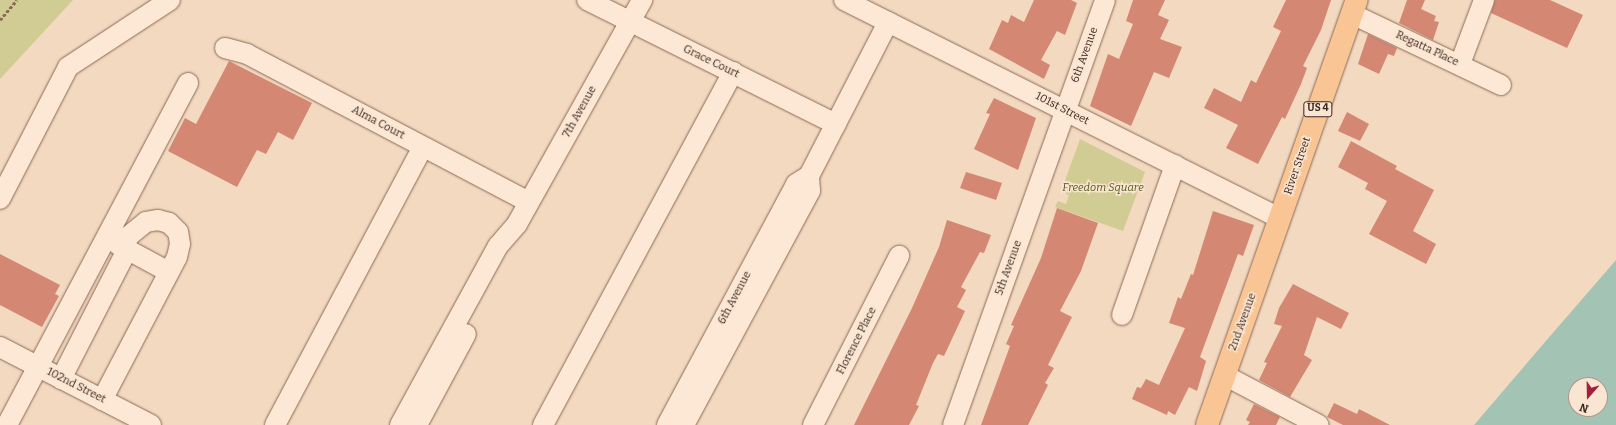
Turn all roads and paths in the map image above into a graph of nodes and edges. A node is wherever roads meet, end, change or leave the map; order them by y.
1 (17, 0) edge
2 (170, 0) edge
3 (587, 0) edge
4 (642, 0) edge
5 (844, 0) edge
6 (1105, 0) edge
7 (1484, 0) edge
8 (1354, 7) edge
9 (0, 20) edge
10 (630, 22) junction
11 (888, 22) junction
12 (225, 48) dead end
13 (1460, 64) junction
14 (733, 72) junction
15 (188, 83) dead end
16 (1501, 85) dead end
17 (1066, 111) junction
18 (836, 124) junction
19 (423, 147) junction
20 (1175, 165) junction
21 (809, 176) junction
22 (0, 198) edge
23 (529, 202) junction
24 (1280, 218) junction
25 (517, 224) junction
26 (119, 245) junction
27 (899, 256) dead end
28 (169, 272) junction
29 (1122, 315) dead end
30 (0, 347) edge
31 (38, 367) junction
32 (1224, 375) junction
33 (61, 379) junction
34 (102, 400) junction
35 (8, 425) edge
36 (151, 425) edge
37 (275, 425) edge
38 (400, 425) edge
39 (417, 425) edge
40 (543, 425) edge
41 (667, 425) edge
42 (684, 425) edge
43 (813, 425) edge
44 (953, 425) edge
45 (1207, 425) edge
46 (1320, 425) edge

1 - 9 path
2 - 22 street
3 - 10 street, Grace Court
4 - 10 street, 7th Avenue
5 - 11 street, 101st Street
6 - 17 street, 6th Avenue
7 - 13 street
8 - 13 street, Regatta Place
8 - 24 main road, River Street / US 4
10 - 14 street, Grace Court
10 - 23 street, 7th Avenue
11 - 17 street, 101st Street
11 - 18 street, 6th Avenue
12 - 19 street, Alma Court
13 - 16 street, Regatta Place
14 - 18 street, Grace Court
14 - 40 street
15 - 26 street
17 - 20 street, 101st Street
17 - 44 street, 5th Avenue
18 - 21 street, 6th Avenue
19 - 23 street, Alma Court
19 - 37 street
20 - 24 street, 101st Street
20 - 29 street
21 - 41 street, 6th Avenue
21 - 42 street, 6th Avenue
23 - 25 street, 7th Avenue
24 - 32 main road, 2nd Avenue / US 4
25 - 38 street, 7th Avenue
25 - 39 street, 7th Avenue
26 - 28 street
26 - 28 street
26 - 31 street
26 - 33 street
27 - 43 street, Florence Place
28 - 34 street
30 - 31 street, 102nd Street
31 - 33 street, 102nd Street
31 - 35 street
32 - 45 main road, 2nd Avenue / US 4
32 - 46 street
33 - 34 street, 102nd Street
34 - 36 street, 102nd Street

